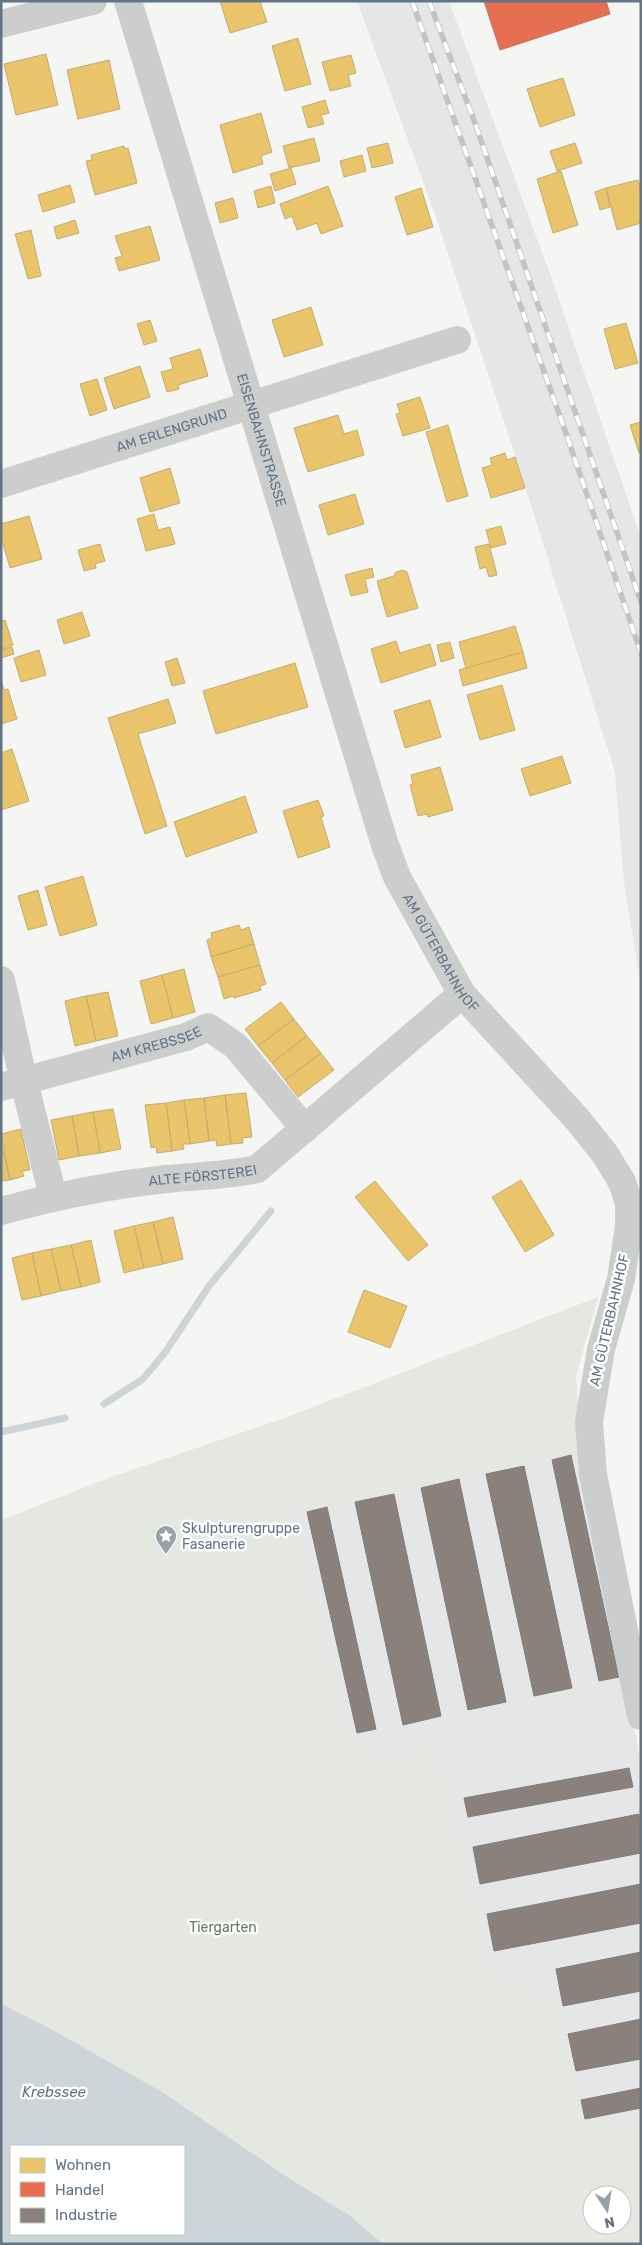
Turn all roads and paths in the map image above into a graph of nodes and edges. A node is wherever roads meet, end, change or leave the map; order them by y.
1 (93, 1) edge
2 (128, 1) edge
3 (1, 24) edge
4 (457, 340) dead end
5 (251, 406) junction
6 (1, 484) edge
7 (397, 877) joint
8 (1, 980) edge
9 (462, 994) junction
10 (12, 1084) edge
11 (305, 1130) junction
12 (53, 1196) junction
13 (1, 1211) edge
14 (641, 1716) edge

1 - 3 street
2 - 5 street, EISENBAHNSTRASSE
4 - 5 street, AM ERLENGRUND
5 - 6 street, AM ERLENGRUND
5 - 7 street, EISENBAHNSTRASSE
7 - 9 street, AM GÜTERBAHNHOF
8 - 10 street
9 - 11 street, ALTE FÖRSTEREI
9 - 14 street, AM GÜTERBAHNHOF
10 - 11 street, AM KREBSSEE
10 - 12 street
11 - 12 street, ALTE FÖRSTEREI
12 - 13 street, ALTE FÖRSTEREI

